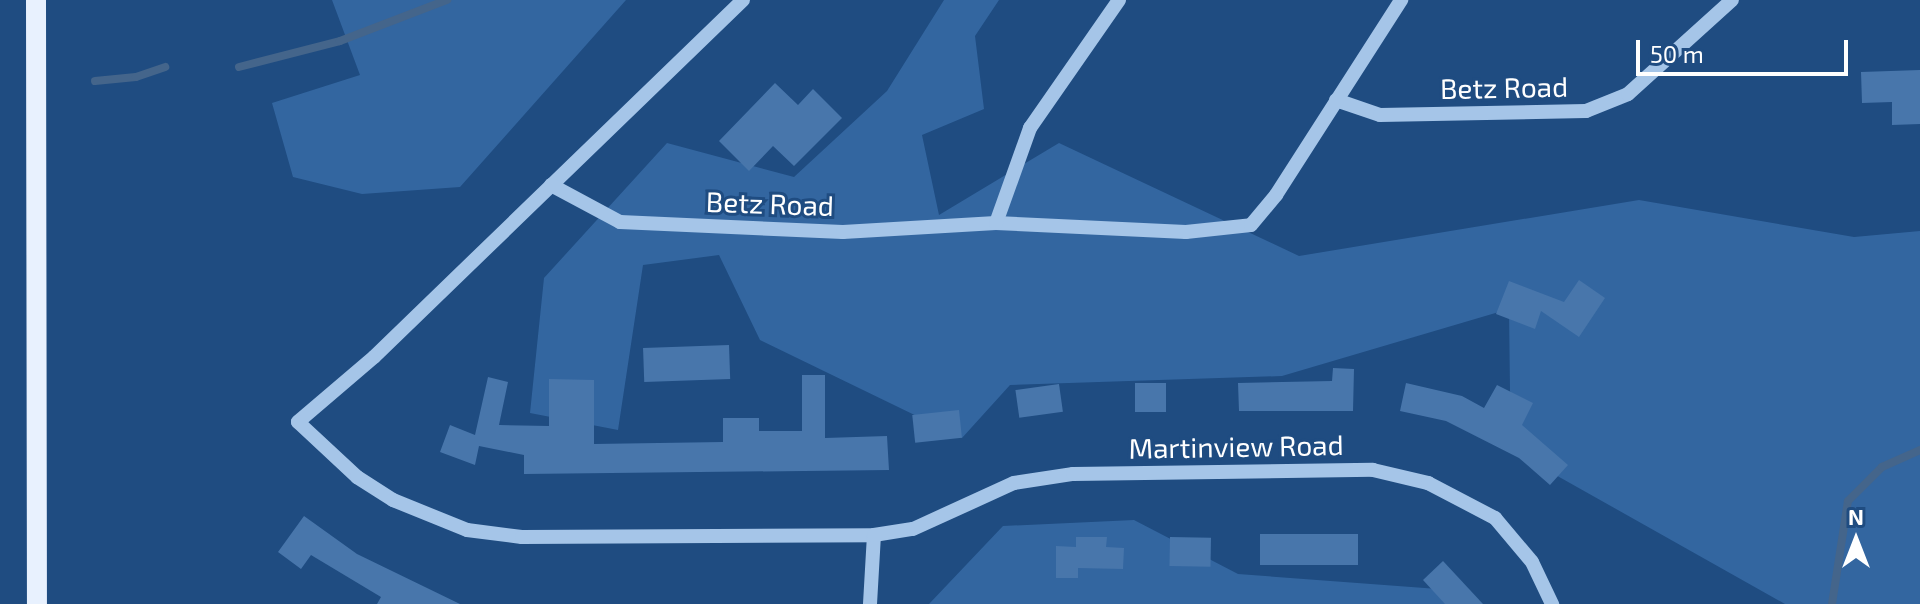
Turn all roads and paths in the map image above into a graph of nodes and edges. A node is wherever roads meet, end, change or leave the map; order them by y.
1 (36, 0) edge
2 (743, 0) edge
3 (1119, 0) edge
4 (1401, 0) edge
5 (1732, 0) edge
6 (1336, 100) junction
7 (551, 185) junction
8 (996, 223) junction
9 (874, 535) junction
10 (37, 604) edge
11 (870, 604) edge
12 (1552, 604) edge

1 - 10 main road
2 - 7 street
3 - 8 street
4 - 6 street, Betz Road
5 - 6 street, Betz Road
6 - 8 street, Betz Road
7 - 8 street, Betz Road
7 - 9 street, Martinview Road
9 - 11 street
9 - 12 street, Martinview Road

